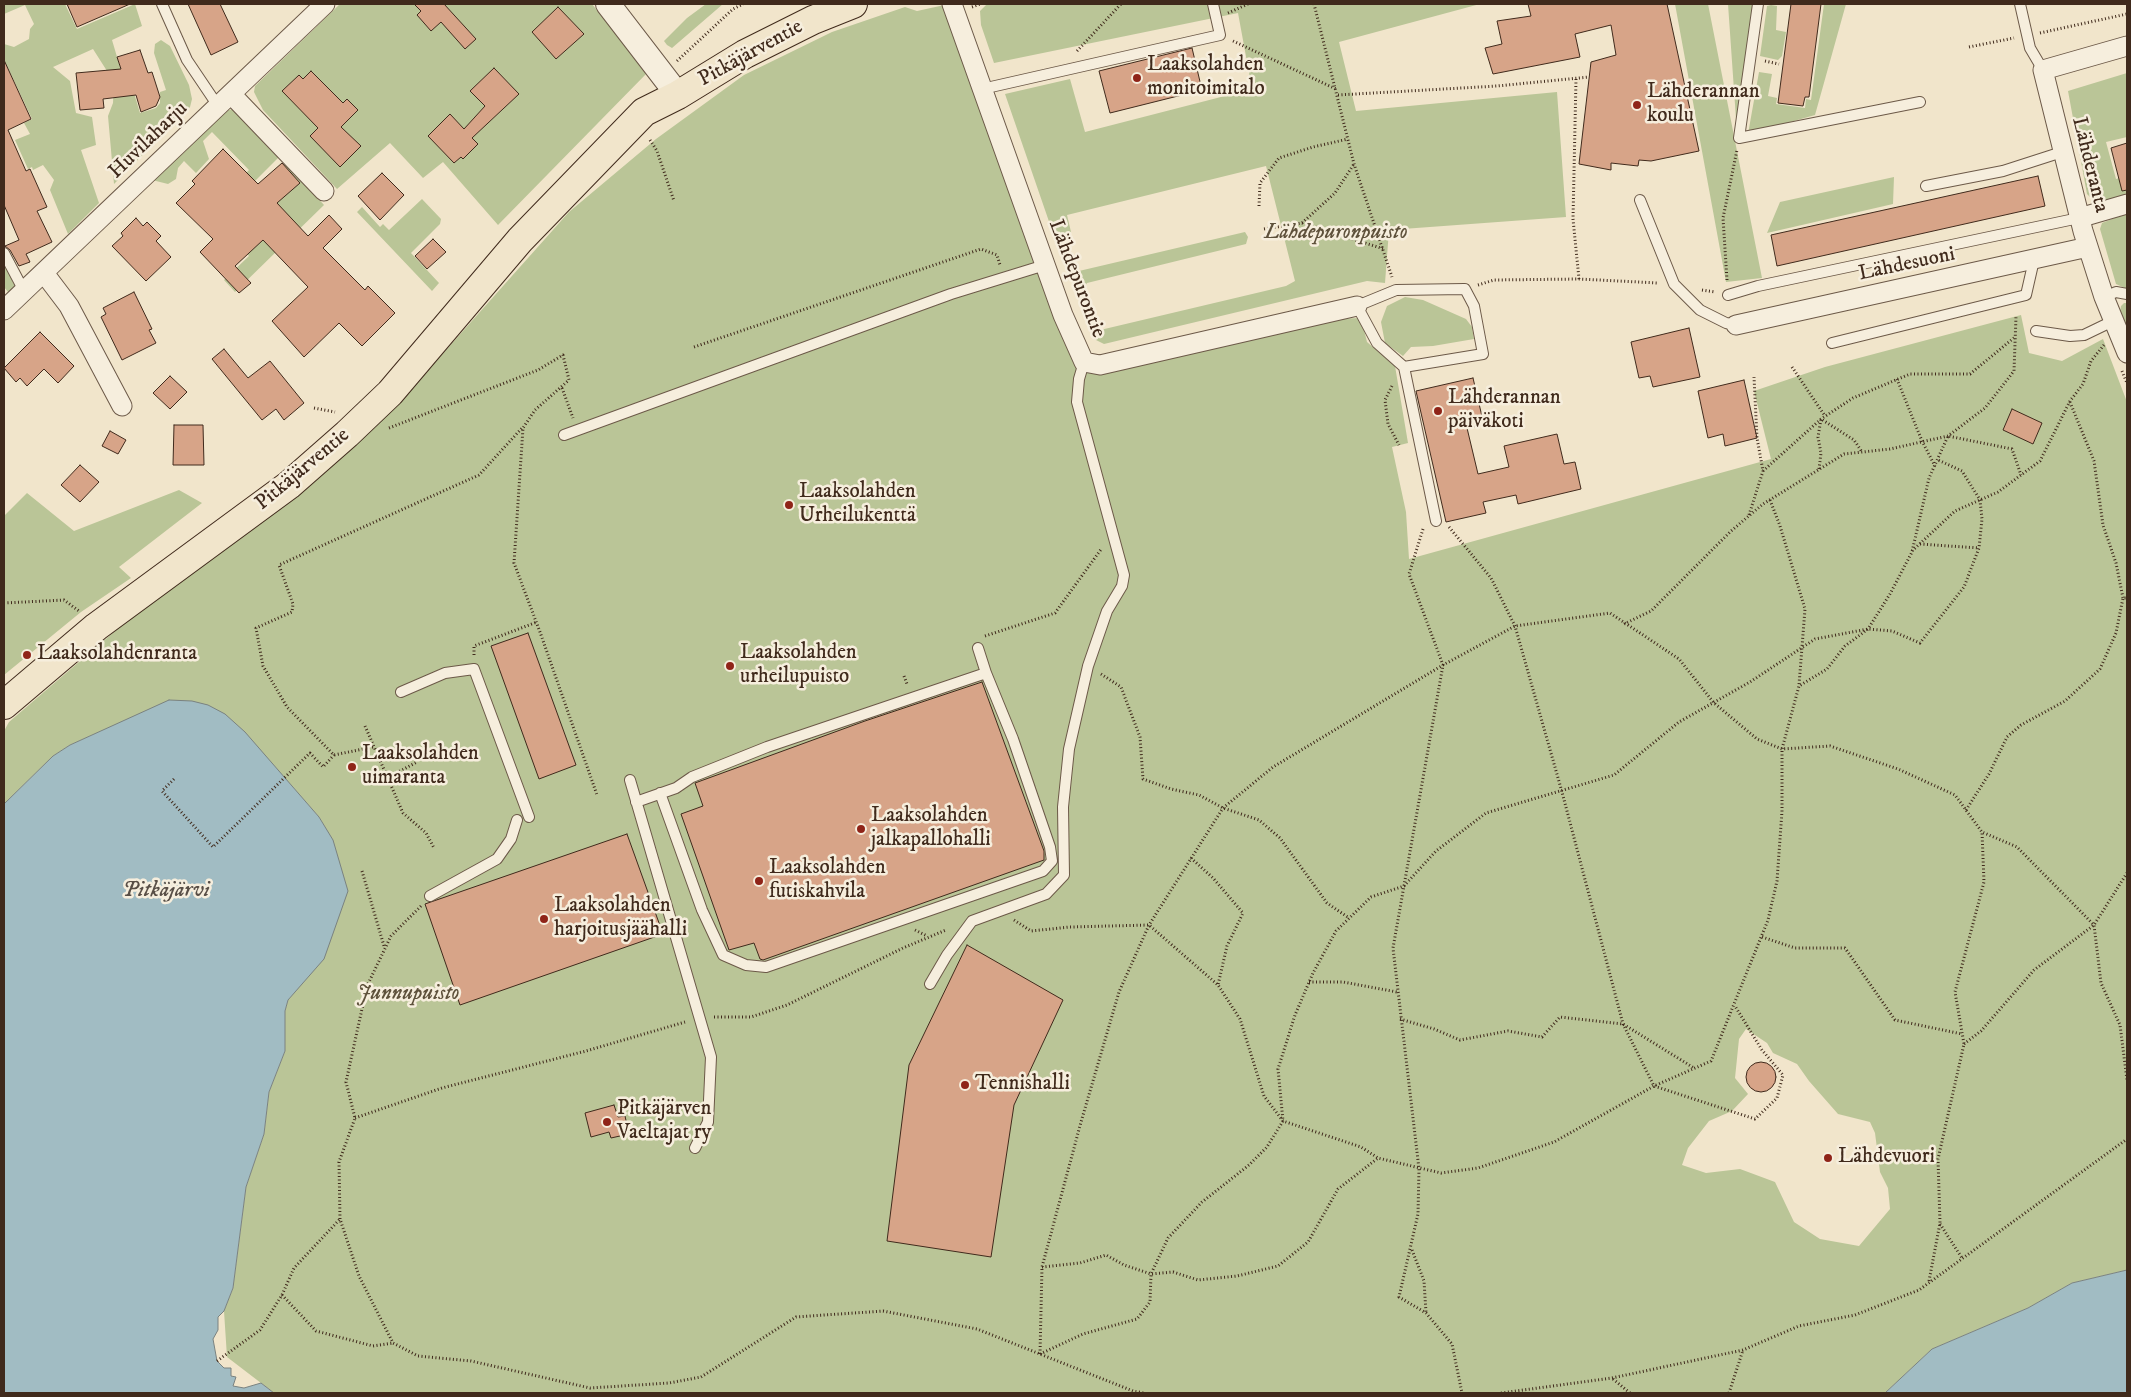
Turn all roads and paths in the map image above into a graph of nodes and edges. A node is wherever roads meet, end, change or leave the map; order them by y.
1 (162, 4) edge
2 (325, 4) edge
3 (608, 4) edge
4 (743, 4) edge
5 (853, 4) edge
6 (952, 4) edge
7 (1121, 4) edge
8 (1213, 4) edge
9 (1248, 4) edge
10 (1314, 4) edge
11 (1758, 4) edge
12 (2020, 4) edge
13 (2127, 14) edge
14 (1216, 18) junction
15 (1220, 35) junction
16 (2028, 36) junction
17 (2127, 46) edge
18 (1969, 47) dead end
19 (2043, 70) junction
20 (1058, 72) junction
21 (662, 74) junction
22 (1589, 77) dead end
23 (1576, 79) junction
24 (982, 89) junction
25 (1336, 90) junction
26 (678, 95) junction
27 (1338, 95) junction
28 (224, 100) junction
29 (1920, 102) dead end
30 (646, 134) junction
31 (1739, 138) junction
32 (1348, 139) junction
33 (2062, 152) junction
34 (1354, 164) junction
35 (1926, 186) dead end
36 (324, 191) dead end
37 (565, 194) junction
38 (1640, 200) dead end
39 (674, 202) dead end
40 (2127, 204) edge
41 (1259, 206) dead end
42 (2079, 218) junction
43 (1302, 223) junction
44 (1264, 230) dead end
45 (2088, 247) junction
46 (1384, 249) junction
47 (4, 253) edge
48 (2034, 260) junction
49 (1045, 265) junction
50 (44, 273) junction
51 (1004, 278) junction
52 (1579, 279) junction
53 (1674, 284) junction
54 (1465, 289) junction
55 (1396, 290) junction
56 (24, 291) junction
57 (2127, 294) edge
58 (1728, 295) joint
59 (2104, 296) junction
60 (1357, 306) junction
61 (4, 310) edge
62 (2016, 317) dead end
63 (1736, 324) joint
64 (2036, 331) dead end
65 (2015, 336) junction
66 (2120, 337) edge
67 (1832, 343) dead end
68 (694, 347) dead end
69 (1084, 362) junction
70 (1404, 367) junction
71 (1792, 367) dead end
72 (1754, 377) dead end
73 (1897, 379) junction
74 (562, 388) junction
75 (2070, 401) junction
76 (122, 406) dead end
77 (314, 408) dead end
78 (340, 412) dead end
79 (1823, 418) junction
80 (523, 428) junction
81 (386, 430) dead end
82 (577, 430) junction
83 (564, 435) dead end
84 (1948, 436) junction
85 (1922, 442) junction
86 (1399, 445) dead end
87 (1862, 452) junction
88 (1938, 460) junction
89 (1935, 466) junction
90 (1818, 470) junction
91 (1764, 471) junction
92 (2021, 475) junction
93 (1770, 500) junction
94 (1980, 500) junction
95 (1748, 517) junction
96 (1436, 521) junction
97 (1920, 544) junction
98 (1103, 545) dead end
99 (1979, 548) junction
100 (1912, 552) junction
101 (2125, 598) edge
102 (4, 603) edge
103 (86, 608) dead end
104 (81, 612) junction
105 (73, 618) dead end
106 (537, 622) junction
107 (1624, 624) junction
108 (1515, 626) junction
109 (1868, 629) junction
110 (984, 637) dead end
111 (1801, 647) junction
112 (978, 648) dead end
113 (1443, 665) junction
114 (1088, 666) junction
115 (474, 669) junction
116 (986, 673) junction
117 (1799, 686) junction
118 (401, 692) dead end
119 (1714, 703) junction
120 (4, 704) edge
121 (365, 726) dead end
122 (373, 748) junction
123 (1782, 750) junction
124 (334, 755) junction
125 (416, 762) dead end
126 (387, 778) junction
127 (174, 779) dead end
128 (630, 780) dead end
129 (1562, 792) junction
130 (660, 793) junction
131 (597, 796) dead end
132 (636, 802) junction
133 (1223, 808) junction
134 (1966, 810) junction
135 (529, 818) dead end
136 (517, 820) dead end
137 (1982, 832) junction
138 (434, 848) dead end
139 (1191, 858) junction
140 (362, 871) dead end
141 (2127, 873) edge
142 (1404, 886) junction
143 (430, 896) joint
144 (999, 911) junction
145 (1349, 918) junction
146 (972, 922) junction
147 (1149, 925) junction
148 (2094, 925) junction
149 (1762, 936) junction
150 (384, 946) junction
151 (1309, 982) junction
152 (930, 984) dead end
153 (1218, 985) junction
154 (1397, 992) junction
155 (1735, 1006) junction
156 (699, 1018) junction
157 (1400, 1018) junction
158 (1623, 1024) junction
159 (1962, 1034) junction
160 (1964, 1044) junction
161 (1694, 1068) junction
162 (2127, 1080) edge
163 (1654, 1086) junction
164 (355, 1118) junction
165 (1283, 1120) junction
166 (2127, 1139) edge
167 (695, 1148) dead end
168 (1378, 1158) junction
169 (1419, 1169) junction
170 (340, 1219) junction
171 (1940, 1224) junction
172 (1412, 1249) junction
173 (1962, 1258) junction
174 (1042, 1267) junction
175 (1151, 1274) junction
176 (1929, 1282) junction
177 (282, 1295) junction
178 (1426, 1313) junction
179 (393, 1343) junction
180 (1743, 1350) junction
181 (1040, 1354) junction
182 (217, 1361) dead end
183 (1612, 1378) junction
184 (1144, 1393) edge
185 (1462, 1393) edge
186 (1500, 1393) edge
187 (1630, 1393) edge
188 (1729, 1393) edge

1 - 28 lane
2 - 28 street, Huvilaharju
3 - 21 street
4 - 21 path
5 - 26 main road, Pitkäjärventie
6 - 24 street, Lähdepurontie
7 - 20 path
8 - 14 lane
9 - 14 path
10 - 25 path
11 - 31 lane
12 - 16 lane
13 - 16 path
14 - 15 lane
15 - 20 lane
15 - 25 path
16 - 18 path
16 - 19 lane
17 - 19 street
19 - 33 street, Lähderanta
20 - 24 lane
21 - 26 street
22 - 23 path
23 - 27 path
23 - 52 path
24 - 49 street, Lähdepurontie
25 - 27 path
26 - 30 main road, Pitkäjärventie
26 - 37 main road, Pitkäjärventie
27 - 32 path
28 - 36 street
28 - 50 street, Huvilaharju
29 - 31 lane
30 - 37 main road, Pitkäjärventie
30 - 39 path
31 - 58 path
32 - 34 path
32 - 41 path
33 - 35 lane
33 - 42 street, Lähderanta
34 - 43 path
34 - 46 path
37 - 120 main road, Pitkäjärventie
38 - 53 lane
40 - 42 street
42 - 45 street, Lähderanta
42 - 58 lane
43 - 44 path
43 - 46 path
45 - 48 street, Lähdesuoni
45 - 59 street, Lähderanta
46 - 55 path
47 - 56 lane
48 - 63 street, Lähdesuoni
48 - 67 lane
49 - 51 lane
49 - 69 street, Lähdepurontie
50 - 56 street, Huvilaharju
50 - 76 street
51 - 68 path
51 - 82 lane
52 - 53 path
52 - 54 path
53 - 63 lane
54 - 55 lane
54 - 70 lane
55 - 60 lane
56 - 61 street, Huvilaharju
57 - 59 lane
59 - 66 street, Lähderanta
60 - 69 street, Lähdepurontie
60 - 70 lane
62 - 65 path
64 - 66 lane
65 - 73 path
65 - 84 path
66 - 75 path
69 - 114 lane
70 - 86 path
70 - 96 lane
71 - 79 path
72 - 91 path
73 - 79 path
73 - 85 path
74 - 80 path
74 - 81 path
74 - 82 path
75 - 92 path
75 - 101 path
77 - 78 path
79 - 87 path
79 - 90 path
79 - 91 path
80 - 106 path
80 - 124 path
82 - 83 lane
84 - 85 path
84 - 88 path
84 - 92 path
85 - 87 path
85 - 89 path
87 - 90 path
88 - 89 path
88 - 94 path
89 - 100 path
90 - 93 path
91 - 95 path
92 - 94 path
93 - 95 path
93 - 111 path
94 - 97 path
94 - 99 path
95 - 107 path
96 - 108 path
96 - 113 path
97 - 99 path
97 - 100 path
98 - 110 path
99 - 109 path
100 - 109 path
101 - 134 path
102 - 104 path
103 - 104 path
104 - 105 path
106 - 115 path
106 - 131 path
107 - 108 path
107 - 119 path
108 - 113 path
108 - 129 path
109 - 111 path
109 - 117 path
111 - 117 path
111 - 119 path
112 - 116 lane
113 - 133 path
113 - 142 path
114 - 133 path
114 - 144 lane
115 - 118 lane
115 - 135 lane
116 - 130 lane
116 - 130 lane
117 - 123 path
119 - 123 path
119 - 129 path
121 - 122 path
122 - 124 path
122 - 126 path
123 - 134 path
123 - 149 path
124 - 127 path
125 - 126 path
126 - 138 path
128 - 132 lane
129 - 142 path
129 - 158 path
130 - 132 lane
132 - 156 lane
133 - 139 path
133 - 145 path
134 - 137 path
136 - 143 lane
137 - 148 path
137 - 159 path
139 - 147 path
139 - 153 path
140 - 150 path
141 - 148 path
142 - 145 path
142 - 154 path
143 - 150 path
144 - 146 lane
144 - 147 path
145 - 151 path
146 - 152 lane
146 - 156 path
147 - 153 path
147 - 174 path
148 - 160 path
148 - 162 path
149 - 155 path
149 - 159 path
150 - 164 path
151 - 154 path
151 - 165 path
153 - 165 path
154 - 157 path
155 - 161 path
155 - 163 path
156 - 164 path
156 - 167 lane
157 - 158 path
157 - 169 path
158 - 161 path
158 - 163 path
159 - 160 path
160 - 171 path
161 - 163 path
163 - 169 path
164 - 170 path
165 - 168 path
165 - 175 path
166 - 173 path
168 - 169 path
168 - 175 path
169 - 172 path
170 - 177 path
170 - 179 path
171 - 173 path
171 - 176 path
172 - 178 path
172 - 178 path
173 - 176 path
174 - 175 path
174 - 181 path
175 - 181 path
176 - 180 path
177 - 179 path
177 - 182 path
178 - 185 path
179 - 181 path
180 - 183 path
180 - 188 path
181 - 184 path
183 - 186 path
183 - 187 path

